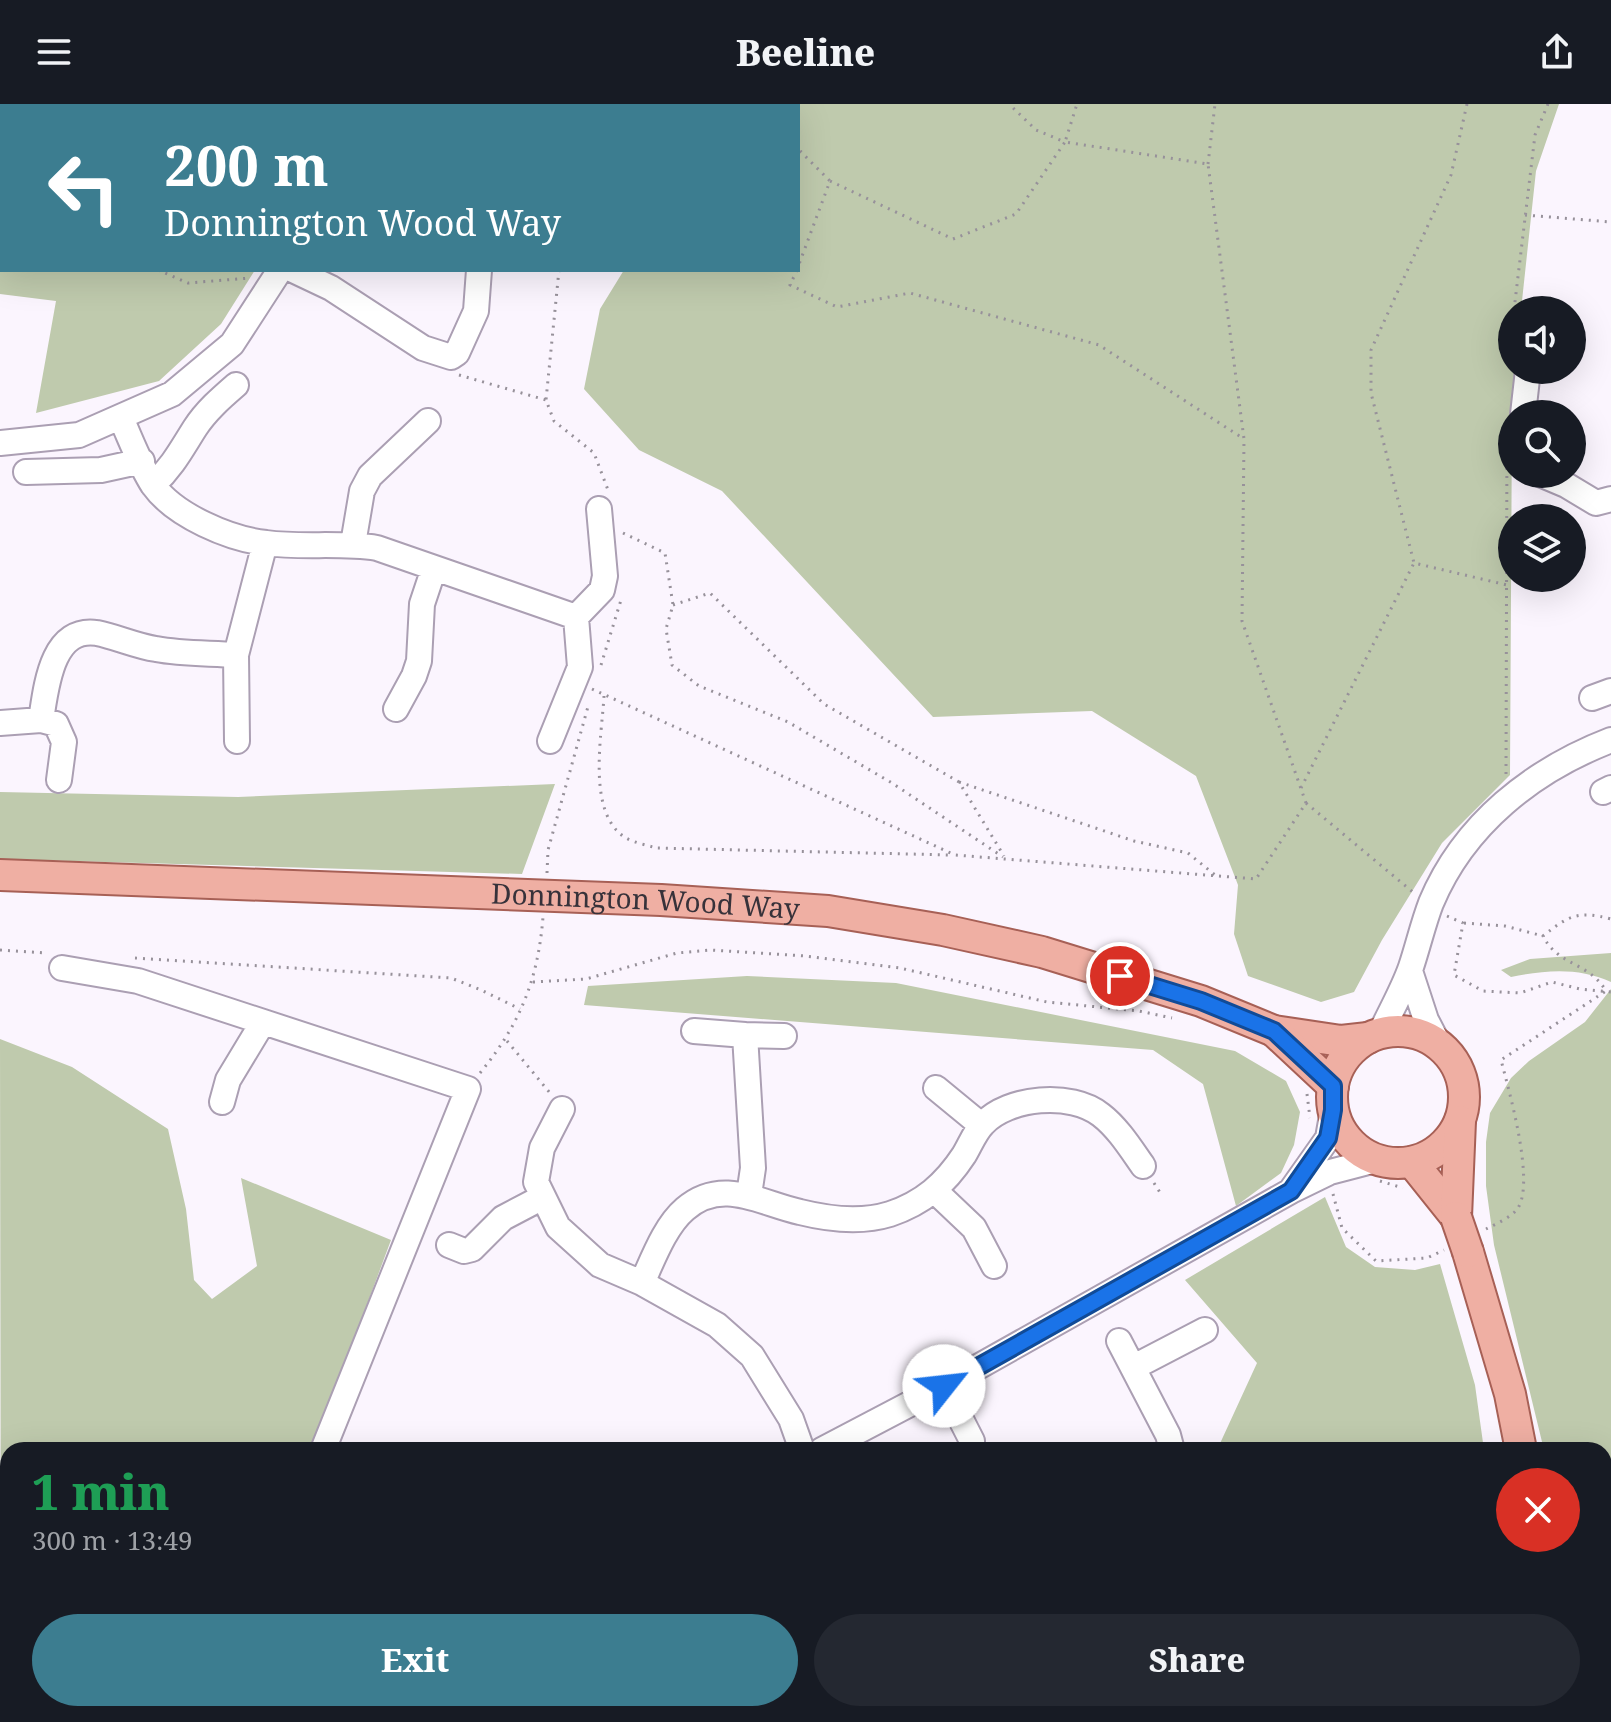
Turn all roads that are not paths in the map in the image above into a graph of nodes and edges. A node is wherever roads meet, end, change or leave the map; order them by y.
1 (303, 272) edge
2 (479, 272) edge
3 (271, 274) edge
4 (336, 279) edge
5 (236, 385) dead end
6 (121, 418) junction
7 (428, 421) dead end
8 (0, 443) edge
9 (142, 461) junction
10 (26, 472) dead end
11 (153, 485) junction
12 (1571, 488) edge
13 (1611, 499) edge
14 (604, 500) road end
15 (265, 543) junction
16 (353, 544) junction
17 (434, 568) junction
18 (578, 626) junction
19 (236, 655) junction
20 (396, 709) dead end
21 (41, 720) junction
22 (0, 723) edge
23 (1611, 740) edge
24 (237, 741) dead end
25 (550, 741) dead end
26 (59, 780) dead end
27 (0, 875) edge
28 (55, 961) road end
29 (1410, 971) junction
30 (263, 1022) junction
31 (694, 1031) dead end
32 (1274, 1031) junction
33 (745, 1035) junction
34 (784, 1036) dead end
35 (1374, 1036) junction
36 (1439, 1045) junction
37 (940, 1101) dead end
38 (222, 1102) dead end
39 (1320, 1103) junction
40 (562, 1109) road end
41 (1460, 1121) junction
42 (981, 1125) junction
43 (1143, 1166) dead end
44 (1375, 1170) junction
45 (1409, 1176) junction
46 (935, 1191) junction
47 (1291, 1191) junction
48 (749, 1195) junction
49 (543, 1197) junction
50 (1463, 1237) junction
51 (449, 1245) dead end
52 (994, 1266) dead end
53 (642, 1283) junction
54 (1205, 1330) dead end
55 (1119, 1341) dead end
56 (1134, 1367) junction
57 (944, 1386) junction
58 (972, 1441) dead end
59 (326, 1442) edge
60 (799, 1442) edge
61 (837, 1442) edge
62 (1170, 1442) edge
63 (1519, 1442) edge

1 - 4 street
2 - 4 street
3 - 6 street
5 - 11 street
6 - 8 street
6 - 9 street
7 - 16 street
9 - 10 street
9 - 11 street
11 - 15 street
12 - 13 street
14 - 18 street
15 - 16 street
15 - 19 street
16 - 17 street
17 - 18 street
17 - 20 street
18 - 25 street
19 - 21 street
19 - 24 street
21 - 22 street
21 - 26 street
23 - 29 street
27 - 32 main road, Donnington Wood Way
28 - 30 street
29 - 35 street
29 - 36 street
30 - 38 street
30 - 59 street
31 - 33 street
32 - 35 main road, Donnington Wood Way
32 - 39 main road, Donnington Wood Way
33 - 34 street
33 - 48 street
35 - 36 main road
35 - 39 main road
36 - 41 main road
37 - 42 street
39 - 44 main road
39 - 47 street
40 - 49 street
41 - 45 main road
41 - 50 main road
42 - 43 street
42 - 46 street
44 - 45 main road
44 - 47 street
45 - 50 main road
46 - 48 street
46 - 52 street
47 - 57 street
48 - 53 street
49 - 51 street
49 - 53 street
50 - 63 main road
53 - 60 street
54 - 56 street
55 - 56 street
56 - 62 street
57 - 58 street
57 - 61 street

